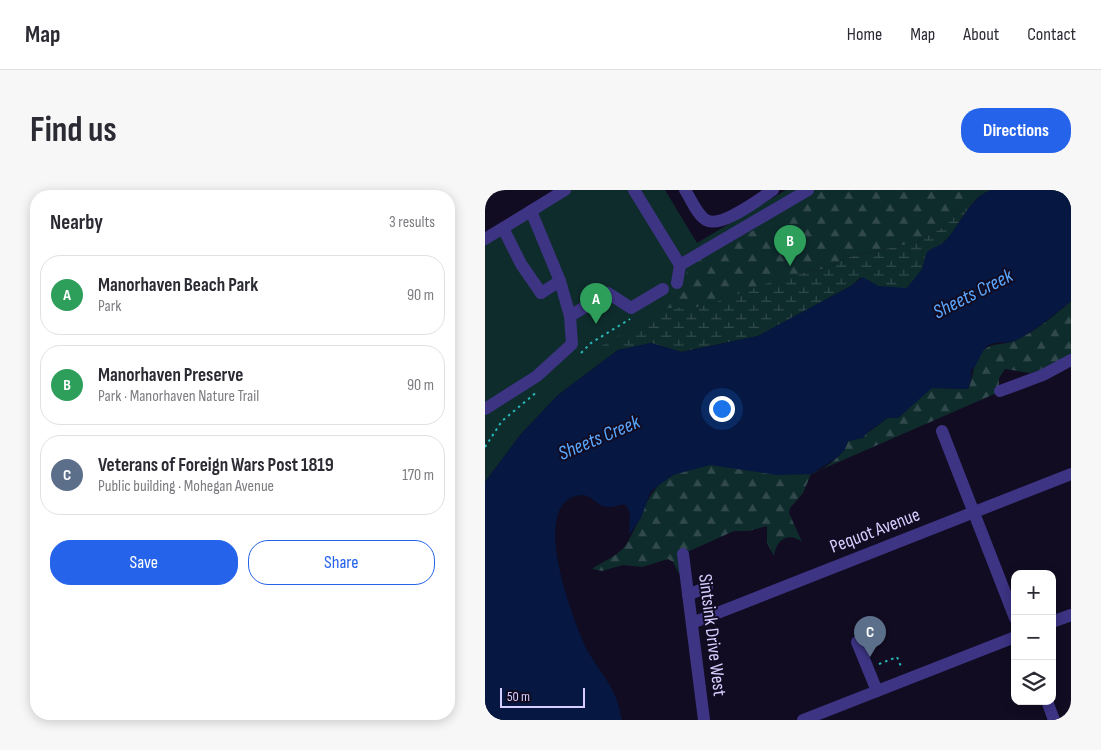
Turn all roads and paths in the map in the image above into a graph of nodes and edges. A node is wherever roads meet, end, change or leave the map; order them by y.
1 (565, 190) edge
2 (634, 190) edge
3 (685, 190) edge
4 (773, 190) edge
5 (809, 190) edge
6 (531, 211) junction
7 (503, 228) junction
8 (485, 239) edge
9 (681, 265) junction
10 (560, 281) junction
11 (677, 283) dead end
12 (663, 289) dead end
13 (570, 316) junction
14 (634, 317) dead end
15 (577, 357) dead end
16 (1071, 360) edge
17 (539, 390) dead end
18 (1000, 391) dead end
19 (485, 409) edge
20 (942, 432) dead end
21 (485, 447) edge
22 (1071, 474) edge
23 (974, 513) junction
24 (683, 554) dead end
25 (707, 588) dead end
26 (688, 595) junction
27 (1014, 615) edge
28 (1071, 615) edge
29 (1056, 621) edge
30 (692, 623) junction
31 (1011, 638) edge
32 (857, 642) dead end
33 (896, 653) dead end
34 (897, 657) junction
35 (867, 668) junction
36 (906, 679) junction
37 (877, 691) junction
38 (1049, 705) edge
39 (704, 720) edge
40 (803, 720) edge
41 (1055, 720) edge

1 - 6 street
2 - 9 street
3 - 4 street
5 - 9 street
6 - 7 street
6 - 10 street
7 - 8 street
7 - 10 street
9 - 11 street
10 - 13 street
12 - 13 street
13 - 19 street
14 - 15 path
16 - 18 street
17 - 21 path
20 - 23 street
22 - 23 street, Pequot Avenue
23 - 27 street
23 - 30 street, Pequot Avenue
24 - 26 street, Sintsink Drive West
25 - 26 street
26 - 30 street, Sintsink Drive West
28 - 29 street
30 - 39 street, Sintsink Drive West
31 - 36 street
32 - 35 street
33 - 34 path
34 - 35 path
34 - 36 path
35 - 37 street
36 - 37 street
37 - 40 street
38 - 41 street

